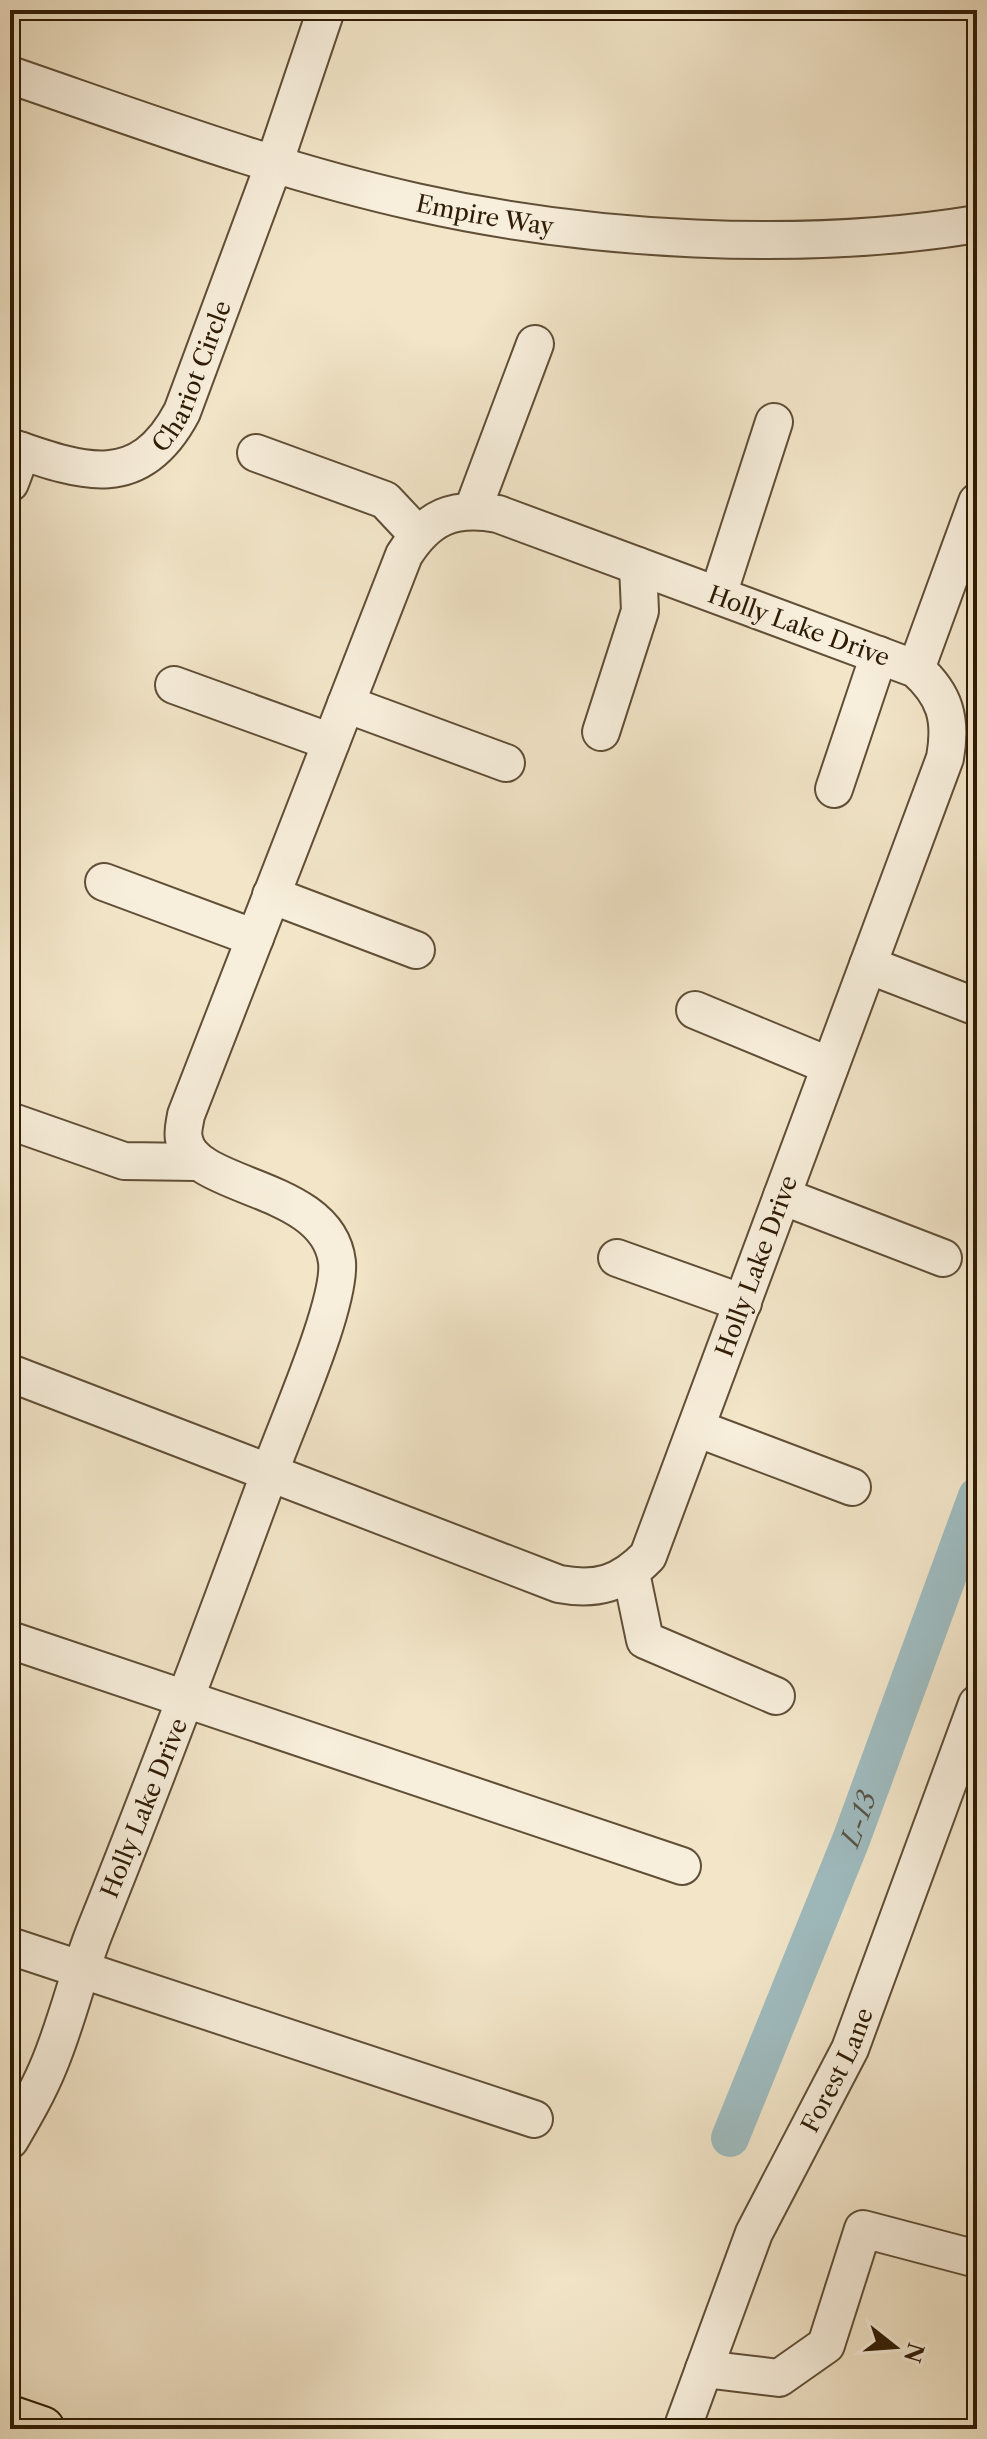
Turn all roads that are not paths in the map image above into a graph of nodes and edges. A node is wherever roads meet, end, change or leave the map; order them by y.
1 (326, 10) edge
2 (10, 75) edge
3 (274, 164) junction
4 (977, 224) edge
5 (535, 344) dead end
6 (774, 422) dead end
7 (256, 453) dead end
8 (14, 461) edge
9 (977, 502) edge
10 (473, 509) junction
11 (417, 534) junction
12 (638, 566) junction
13 (718, 595) junction
14 (879, 655) junction
15 (916, 669) junction
16 (174, 685) dead end
17 (346, 704) junction
18 (601, 732) dead end
19 (963, 738) edge
20 (331, 742) junction
21 (506, 763) dead end
22 (834, 789) dead end
23 (104, 882) dead end
24 (271, 895) junction
25 (255, 938) junction
26 (416, 950) dead end
27 (868, 965) junction
28 (977, 1007) edge
29 (695, 1010) dead end
30 (830, 1066) junction
31 (10, 1121) edge
32 (197, 1162) junction
33 (782, 1196) junction
34 (617, 1258) dead end
35 (943, 1258) dead end
36 (743, 1303) junction
37 (10, 1373) edge
38 (696, 1428) junction
39 (269, 1472) junction
40 (852, 1487) dead end
41 (631, 1573) junction
42 (10, 1640) edge
43 (776, 1696) dead end
44 (187, 1700) junction
45 (977, 1704) edge
46 (682, 1866) dead end
47 (10, 1946) edge
48 (80, 1969) junction
49 (24, 2087) edge
50 (534, 2119) dead end
51 (10, 2140) edge
52 (977, 2259) edge
53 (704, 2369) junction
54 (10, 2418) edge
55 (42, 2429) edge
56 (682, 2429) edge

1 - 3 street, Chariot Circle
2 - 3 street, Empire Way
3 - 4 street, Empire Way
3 - 8 street, Chariot Circle
5 - 10 street
6 - 13 street
7 - 11 street
9 - 15 street
10 - 11 street
10 - 12 street, Holly Lake Drive
11 - 17 street
12 - 13 street, Holly Lake Drive
12 - 18 street
13 - 14 street, Holly Lake Drive
14 - 15 street, Holly Lake Drive
14 - 22 street
15 - 19 street, Holly Lake Drive
16 - 20 street
17 - 20 street
17 - 21 street
19 - 27 street, Holly Lake Drive
20 - 24 street
23 - 25 street
24 - 25 street
24 - 26 street
25 - 32 street
27 - 28 street
27 - 30 street, Holly Lake Drive
29 - 30 street
30 - 33 street, Holly Lake Drive
31 - 32 street
32 - 39 street, Holly Lake Drive
33 - 35 street
33 - 36 street, Holly Lake Drive
34 - 36 street
36 - 38 street, Holly Lake Drive
37 - 39 street
38 - 40 street
38 - 41 street, Holly Lake Drive
39 - 41 street
39 - 44 street, Holly Lake Drive
41 - 43 street
42 - 44 street
44 - 46 street
44 - 48 street, Holly Lake Drive
45 - 53 street, Forest Lane
47 - 48 street
48 - 49 street, Holly Lake Drive
48 - 50 street
49 - 51 street, Holly Lake Drive
52 - 53 street
53 - 56 street, Forest Lane
54 - 55 main road

